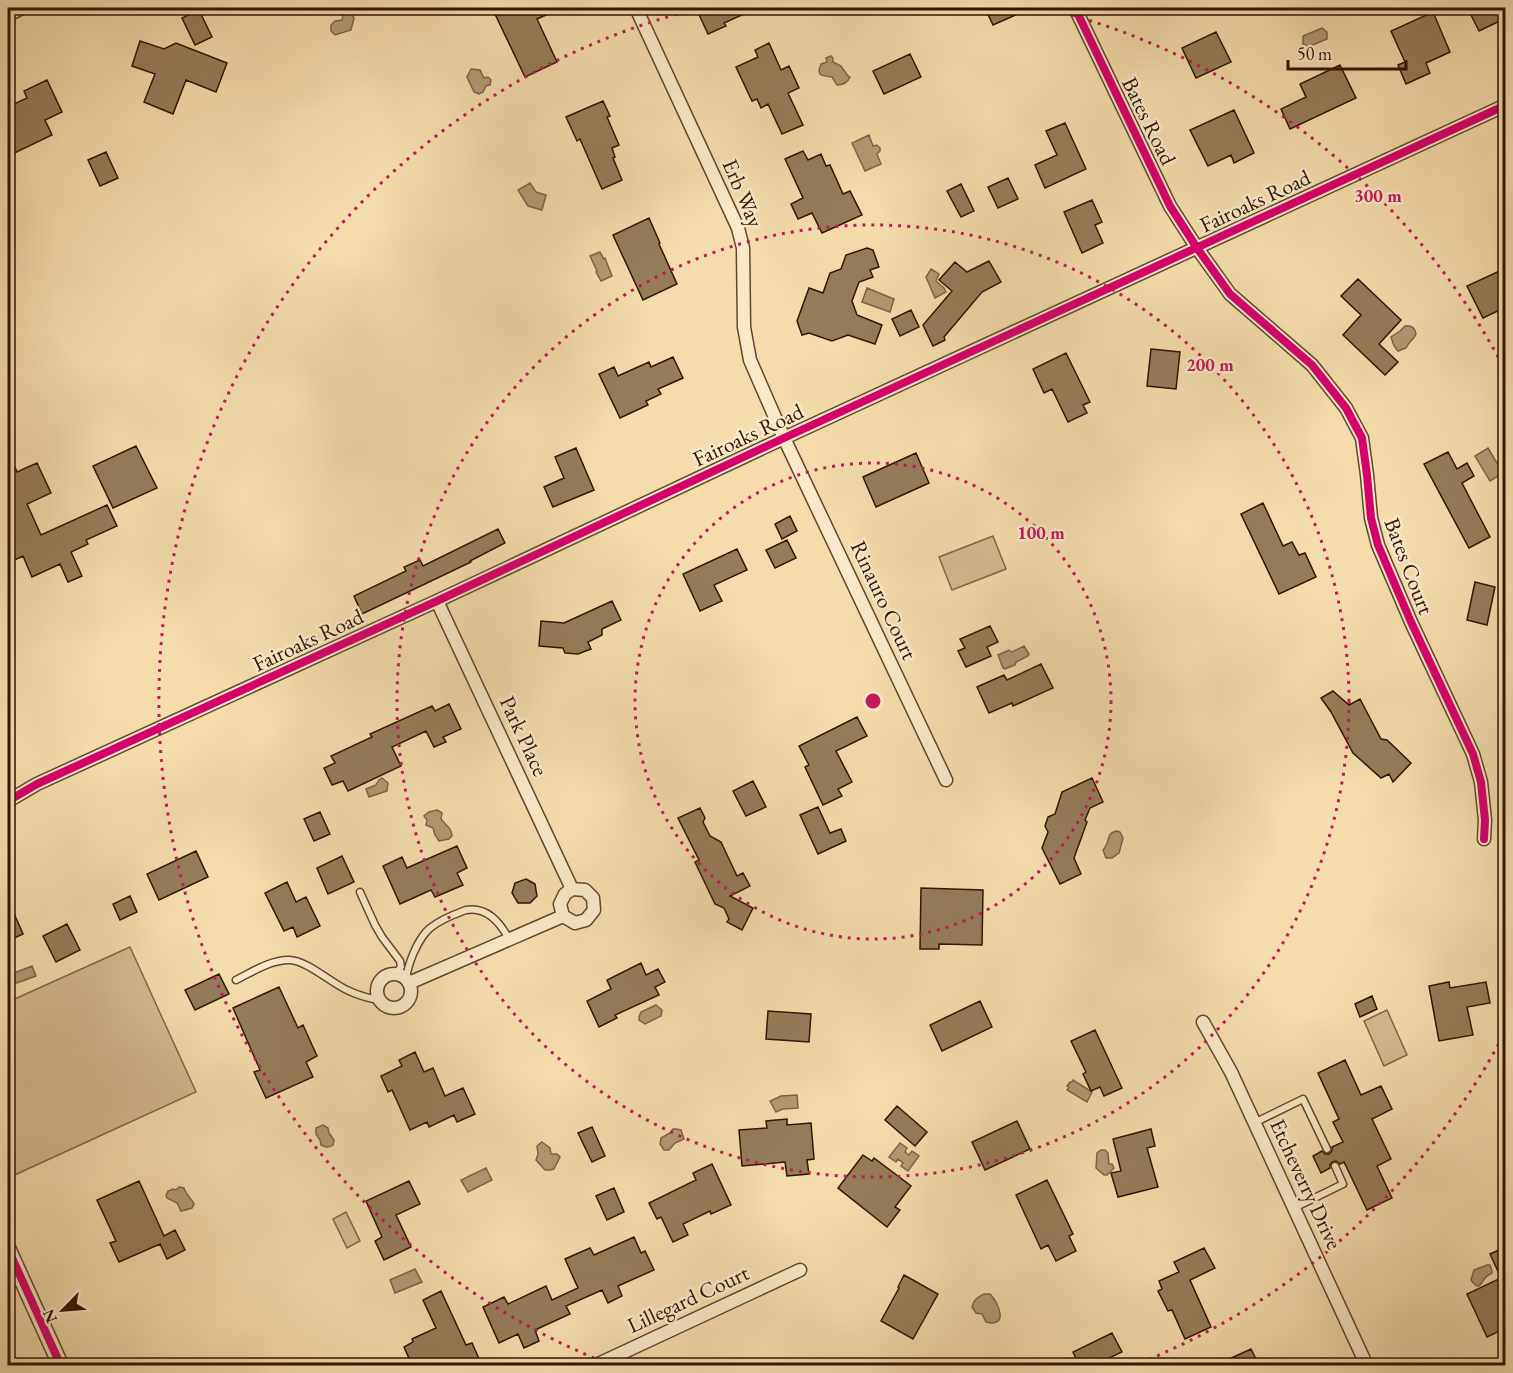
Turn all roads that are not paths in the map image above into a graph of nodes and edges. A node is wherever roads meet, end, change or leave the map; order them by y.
1 (22, 8) edge
2 (636, 8) edge
3 (1075, 8) edge
4 (8, 15) edge
5 (1506, 105) edge
6 (1197, 248) junction
7 (784, 438) junction
8 (437, 601) junction
9 (946, 780) dead end
10 (8, 801) edge
11 (1484, 839) dead end
12 (572, 889) junction
13 (360, 892) dead end
14 (563, 916) junction
15 (509, 939) junction
16 (403, 979) junction
17 (236, 980) dead end
18 (378, 1000) junction
19 (1203, 1022) dead end
20 (1254, 1123) junction
21 (1327, 1149) dead end
22 (1335, 1166) dead end
23 (1294, 1208) junction
24 (8, 1249) edge
25 (800, 1270) dead end
26 (61, 1365) edge
27 (594, 1365) edge
28 (1367, 1365) edge

1 - 4 street
2 - 7 street, Erb Way
3 - 6 street, Bates Road
5 - 6 street, Fairoaks Road
6 - 7 street, Fairoaks Road
6 - 11 street, Bates Court
7 - 8 street, Fairoaks Road
7 - 9 street, Rinauro Court
8 - 10 street, Fairoaks Road
8 - 12 street, Park Place
12 - 14 street
12 - 14 street
13 - 16 lane
14 - 15 street
15 - 16 street
15 - 16 lane
16 - 18 street
16 - 18 street
17 - 18 lane
19 - 20 street, Etcheverry Drive
20 - 21 lane
20 - 23 street, Etcheverry Drive
22 - 23 lane
23 - 28 street, Etcheverry Drive
24 - 26 street
25 - 27 street, Lillegard Court

